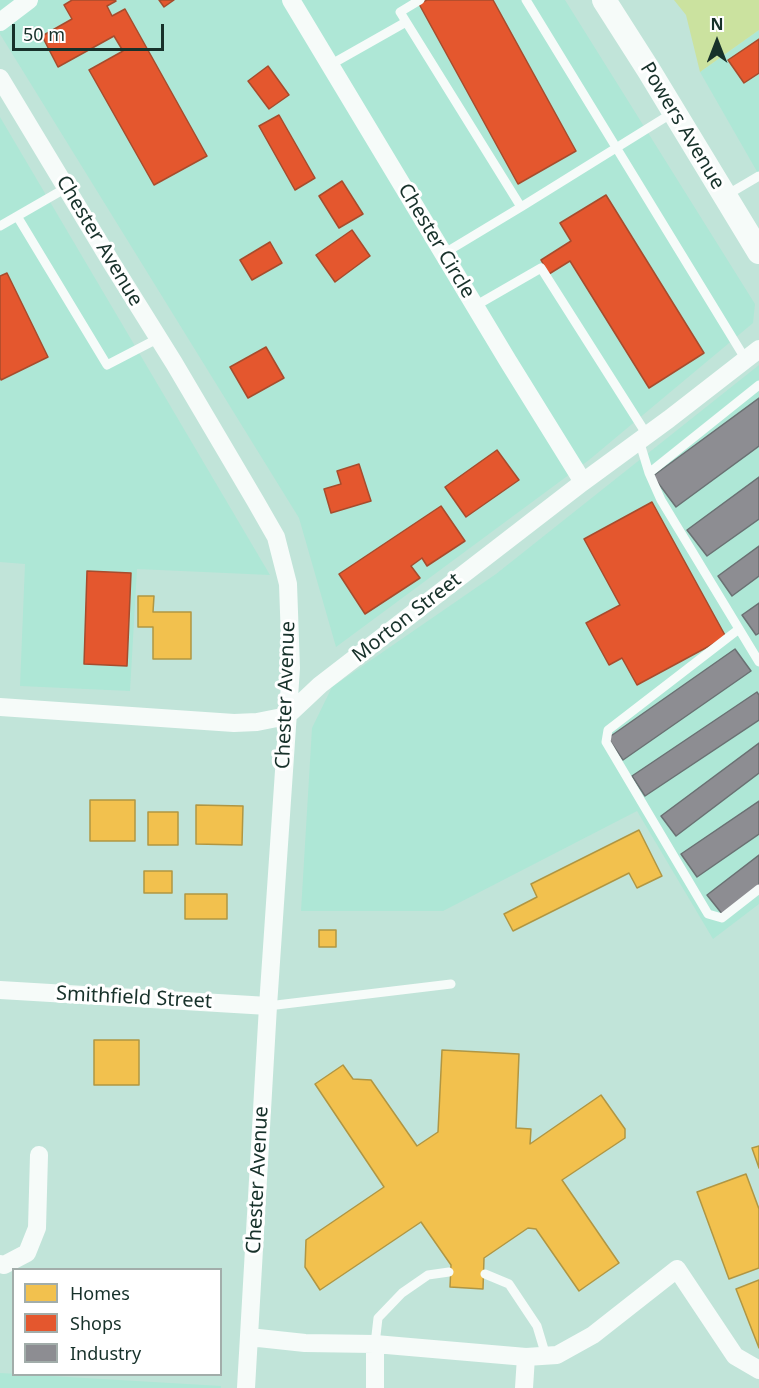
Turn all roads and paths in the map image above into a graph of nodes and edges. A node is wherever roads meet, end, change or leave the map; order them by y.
1 (30, 0) edge
2 (291, 0) edge
3 (420, 0) edge
4 (526, 0) edge
5 (604, 0) edge
6 (0, 22) edge
7 (406, 22) junction
8 (330, 64) junction
9 (0, 78) edge
10 (674, 112) junction
11 (616, 148) junction
12 (759, 176) edge
13 (66, 188) junction
14 (725, 196) junction
15 (521, 207) junction
16 (17, 216) junction
17 (0, 226) edge
18 (759, 252) edge
19 (443, 254) junction
20 (475, 306) junction
21 (159, 338) junction
22 (752, 354) edge
23 (759, 385) edge
24 (643, 438) junction
25 (649, 473) junction
26 (583, 482) junction
27 (739, 629) junction
28 (759, 662) edge
29 (0, 707) edge
30 (287, 716) junction
31 (759, 889) edge
32 (451, 984) dead end
33 (0, 990) edge
34 (268, 1006) junction
35 (39, 1155) dead end
36 (0, 1264) edge
37 (449, 1272) dead end
38 (486, 1274) dead end
39 (249, 1337) junction
40 (375, 1344) junction
41 (546, 1356) junction
42 (526, 1357) junction
43 (759, 1370) edge
44 (246, 1388) edge
45 (375, 1388) edge
46 (524, 1388) edge

1 - 6 street
2 - 8 street, Chester Circle
3 - 7 lane
4 - 11 lane
5 - 10 street, Powers Avenue
7 - 8 lane
7 - 15 lane
8 - 19 street, Chester Circle
9 - 13 street, Chester Avenue
10 - 11 lane
10 - 14 street, Powers Avenue
11 - 15 lane
11 - 22 lane
12 - 14 lane
13 - 16 lane
13 - 21 street, Chester Avenue
14 - 18 street, Powers Avenue
15 - 19 lane
16 - 17 lane
16 - 21 lane
19 - 20 street, Chester Circle
20 - 24 lane
20 - 26 street, Chester Circle
21 - 30 street, Chester Avenue
22 - 24 street, Morton Street
23 - 25 lane
24 - 25 lane
24 - 26 street, Morton Street
25 - 27 lane
26 - 30 street, Morton Street
27 - 28 lane
27 - 31 lane
29 - 30 street
30 - 34 street, Chester Avenue
32 - 34 lane
33 - 34 street, Smithfield Street
34 - 39 street, Chester Avenue
35 - 36 street
37 - 40 lane
38 - 41 lane
39 - 40 street
39 - 44 street, Chester Avenue
40 - 42 street
40 - 45 street
41 - 42 street
41 - 43 street
42 - 46 street

